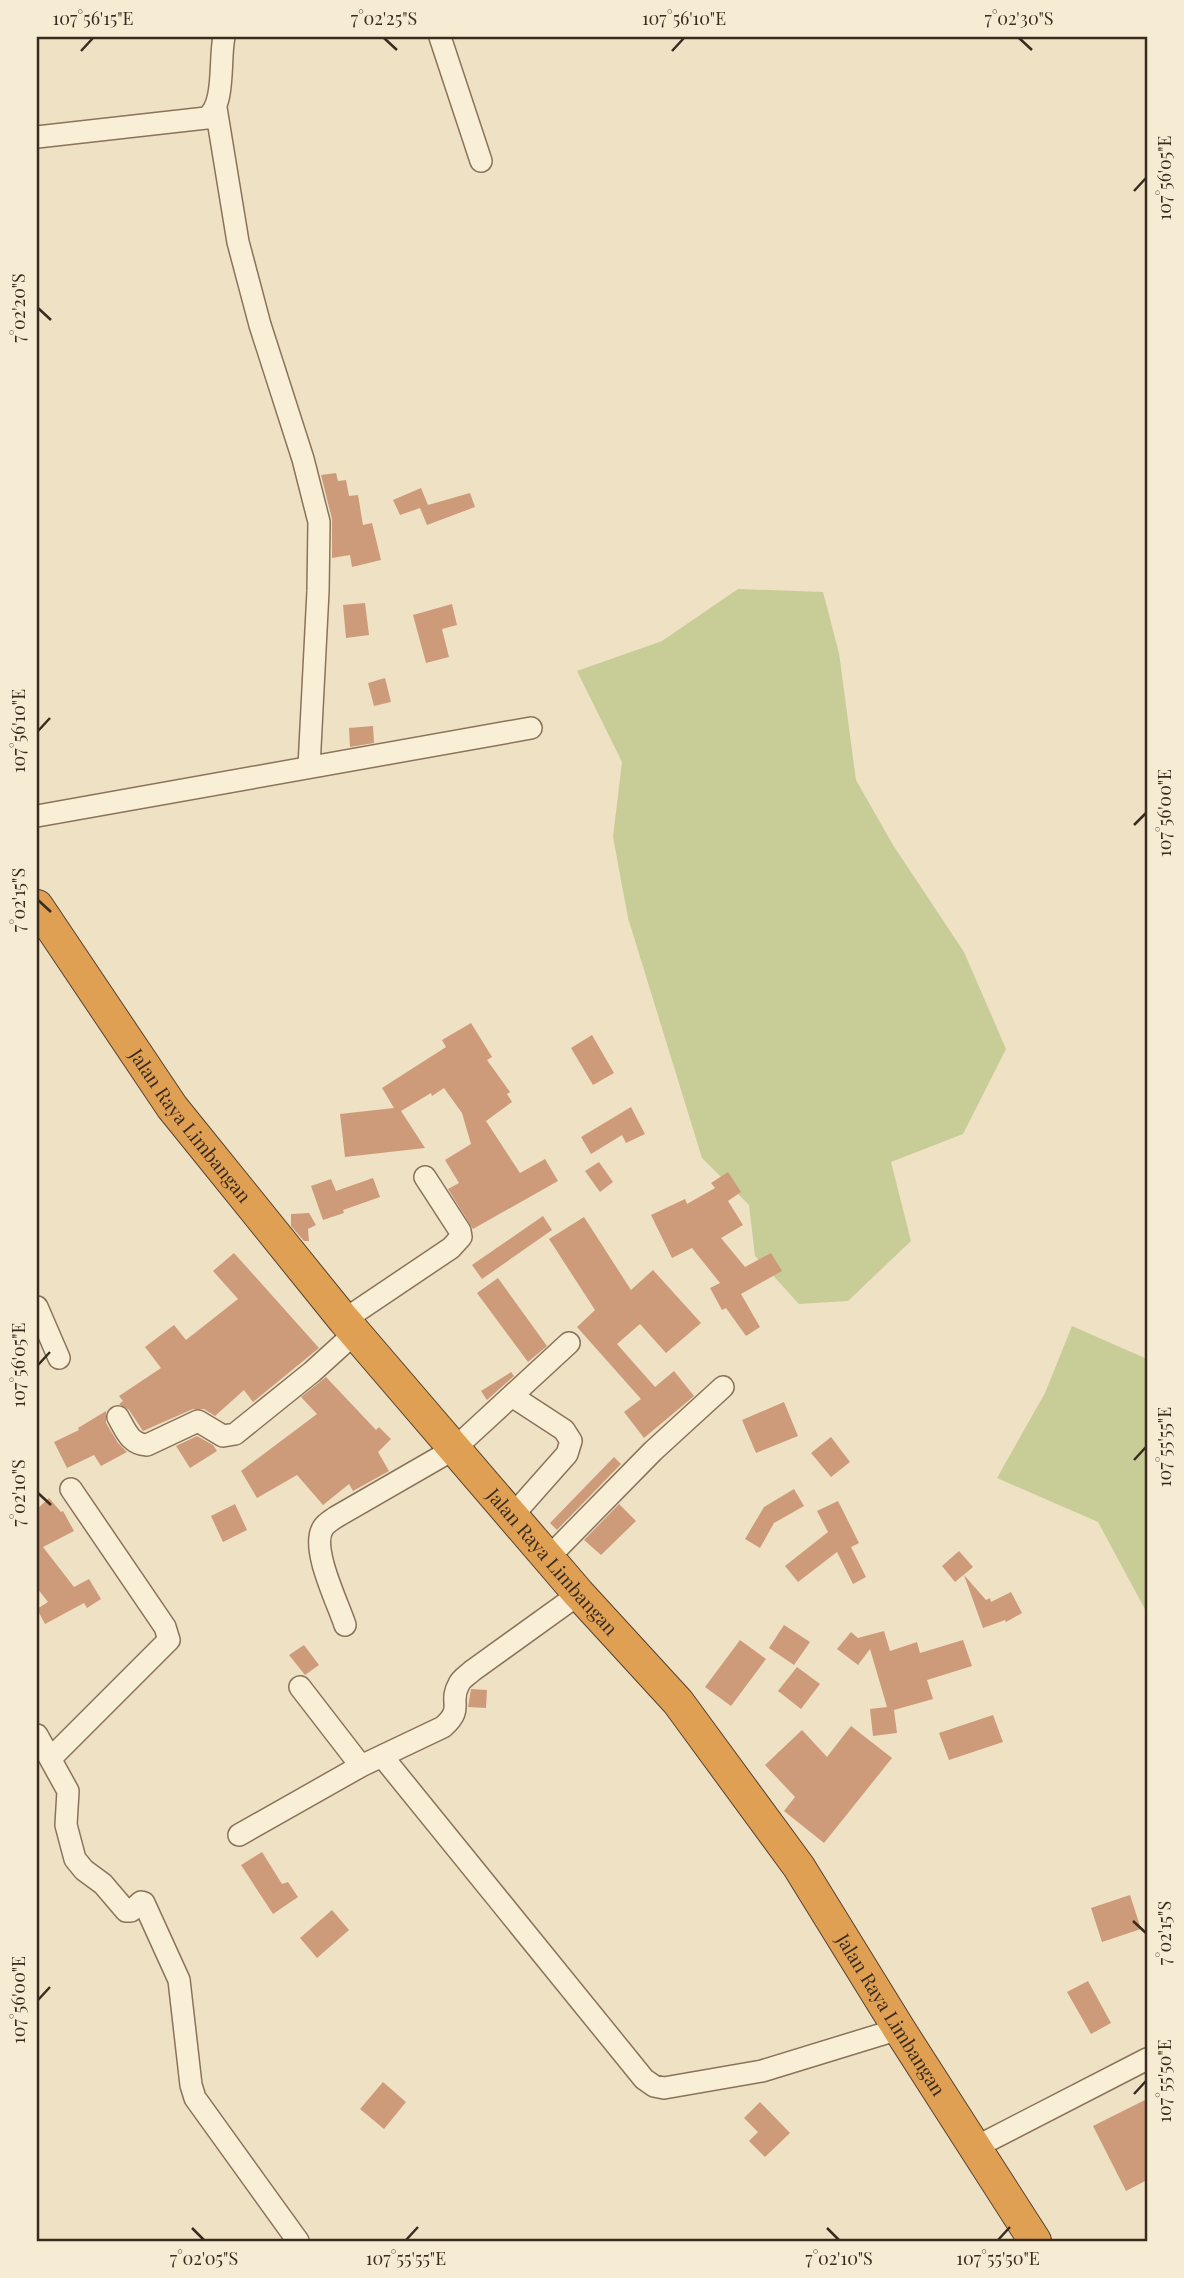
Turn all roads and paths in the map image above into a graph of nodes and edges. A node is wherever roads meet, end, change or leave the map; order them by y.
1 (224, 37) edge
2 (440, 37) edge
3 (216, 108) junction
4 (37, 136) edge
5 (481, 161) dead end
6 (531, 727) dead end
7 (309, 767) junction
8 (37, 816) edge
9 (37, 906) edge
10 (425, 1177) dead end
11 (37, 1307) edge
12 (349, 1326) junction
13 (569, 1342) dead end
14 (59, 1358) dead end
15 (723, 1387) dead end
16 (512, 1396) junction
17 (118, 1417) dead end
18 (454, 1449) junction
19 (71, 1489) dead end
20 (513, 1515) junction
21 (548, 1558) junction
22 (579, 1594) junction
23 (345, 1625) dead end
24 (300, 1687) dead end
25 (37, 1735) edge
26 (382, 1756) junction
27 (51, 1758) junction
28 (361, 1766) junction
29 (239, 1835) dead end
30 (898, 2029) junction
31 (1147, 2059) edge
32 (976, 2147) junction
33 (298, 2241) edge
34 (1035, 2241) edge

1 - 3 street
2 - 5 street
3 - 4 street
3 - 7 street
6 - 7 street
7 - 8 street
9 - 12 highway, Jalan Raya Limbangan
10 - 12 street
11 - 14 street
12 - 17 street
12 - 18 highway, Jalan Raya Limbangan
13 - 16 street
15 - 21 street
16 - 18 street
16 - 20 street
18 - 20 highway, Jalan Raya Limbangan
18 - 23 street
19 - 27 street
20 - 21 highway, Jalan Raya Limbangan
21 - 22 highway, Jalan Raya Limbangan
22 - 26 street
22 - 30 highway, Jalan Raya Limbangan
24 - 28 street
25 - 27 street
26 - 28 street
26 - 30 street
27 - 33 street
28 - 29 street
30 - 32 highway, Jalan Raya Limbangan
31 - 32 street
32 - 34 highway, Jalan Raya Limbangan

